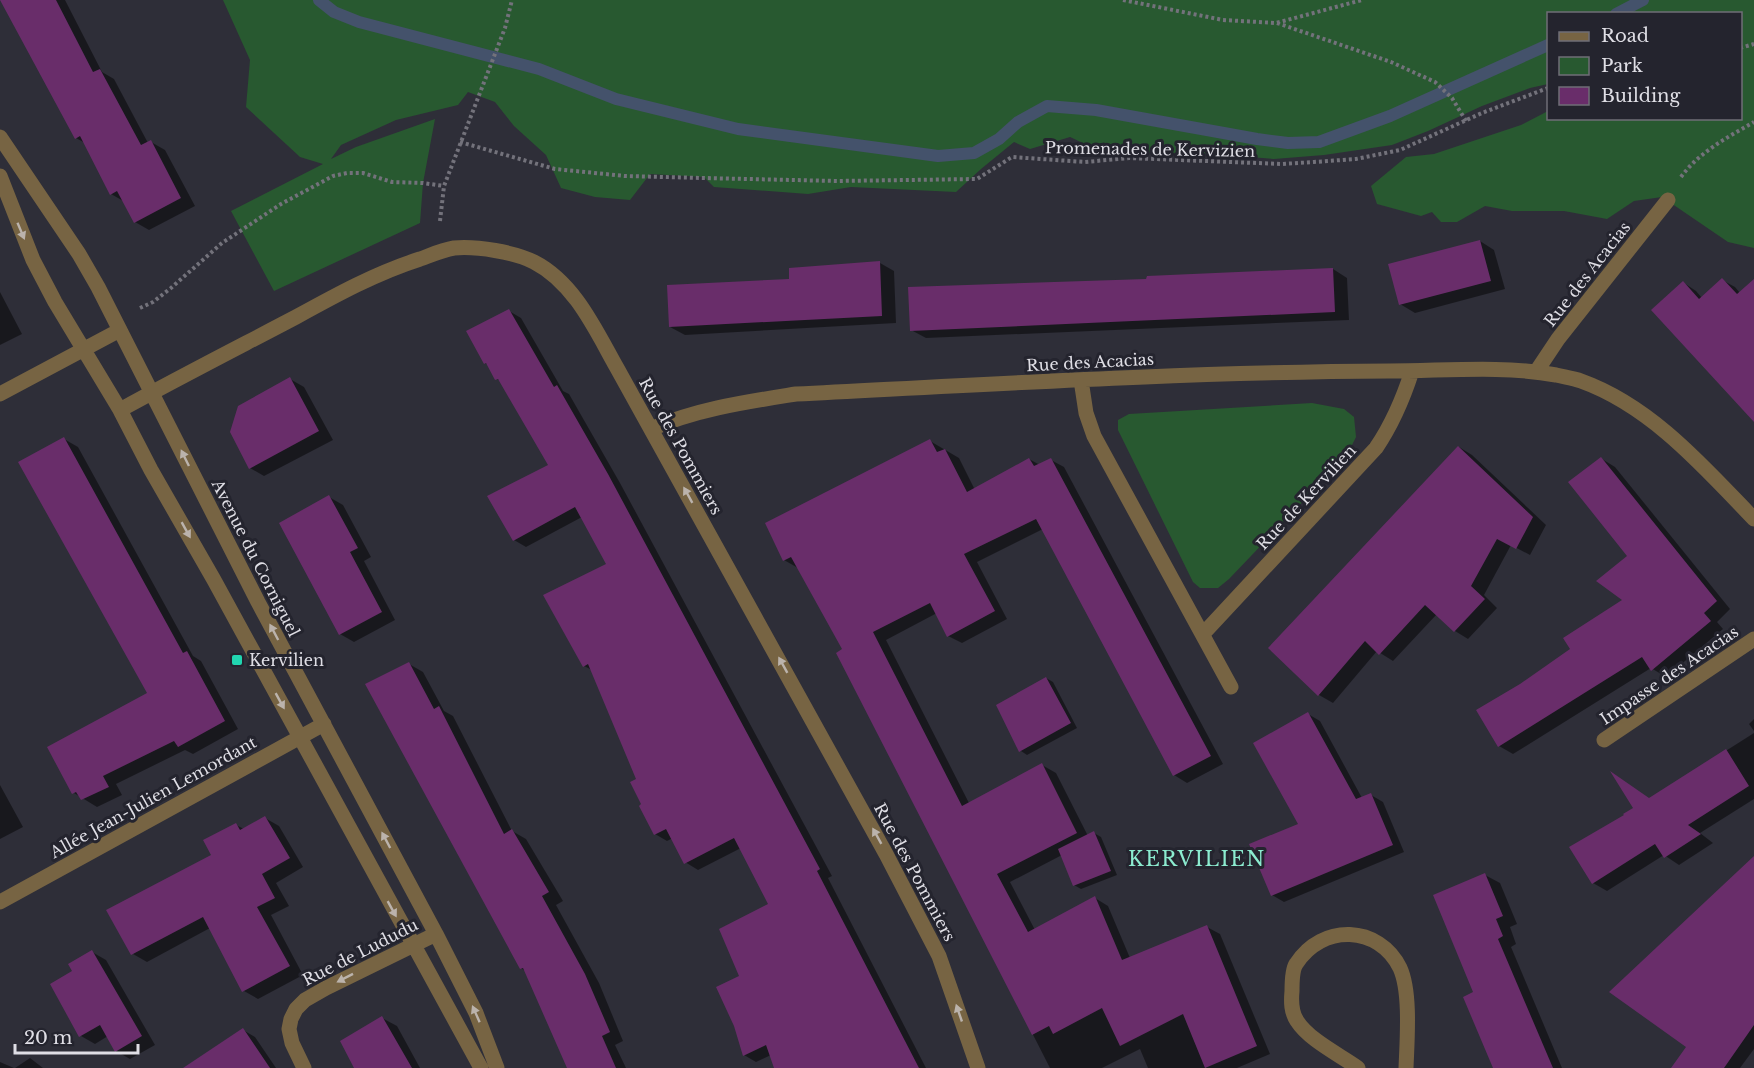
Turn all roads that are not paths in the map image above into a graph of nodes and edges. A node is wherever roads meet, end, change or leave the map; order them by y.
1 (0, 137) edge
2 (0, 176) edge
3 (1668, 200) road end
4 (117, 325) junction
5 (84, 350) junction
6 (1412, 371) junction
7 (1536, 372) junction
8 (1081, 380) junction
9 (153, 392) junction
10 (0, 394) edge
11 (120, 410) junction
12 (651, 429) junction
13 (1754, 519) edge
14 (1203, 634) junction
15 (1754, 639) edge
16 (1231, 687) dead end
17 (324, 724) junction
18 (300, 738) junction
19 (1604, 740) dead end
20 (0, 902) edge
21 (436, 934) junction
22 (412, 945) junction
23 (304, 1068) edge
24 (481, 1068) edge
25 (497, 1068) edge
26 (978, 1068) edge
27 (1359, 1068) edge
28 (1406, 1068) edge

1 - 4 street, Avenue du Corniguel
2 -> 5 street
3 - 7 street, Rue des Acacias
4 - 5 street
4 - 9 street, Avenue du Corniguel
5 - 10 street
5 - 11 street
6 - 7 street, Rue des Acacias
6 - 8 street, Rue des Acacias
6 - 14 street, Rue de Kervilien
7 - 13 street, Rue des Acacias
8 - 12 street, Rue des Acacias
8 - 14 street
9 - 11 street, Rue des Pommiers
9 - 12 street, Rue des Pommiers
17 -> 9 street, Avenue du Corniguel
11 -> 18 street
26 -> 12 street, Rue des Pommiers
14 - 16 street
15 - 19 street, Impasse des Acacias
17 - 18 street, Allée Jean-Julien Lemordant
21 -> 17 street, Avenue du Corniguel
18 - 20 street, Allée Jean-Julien Lemordant
18 -> 22 street
21 - 22 street, Rue de Lududu
25 -> 21 street, Avenue du Corniguel
22 -> 23 street, Rue de Lududu
22 - 24 street
27 - 28 street

